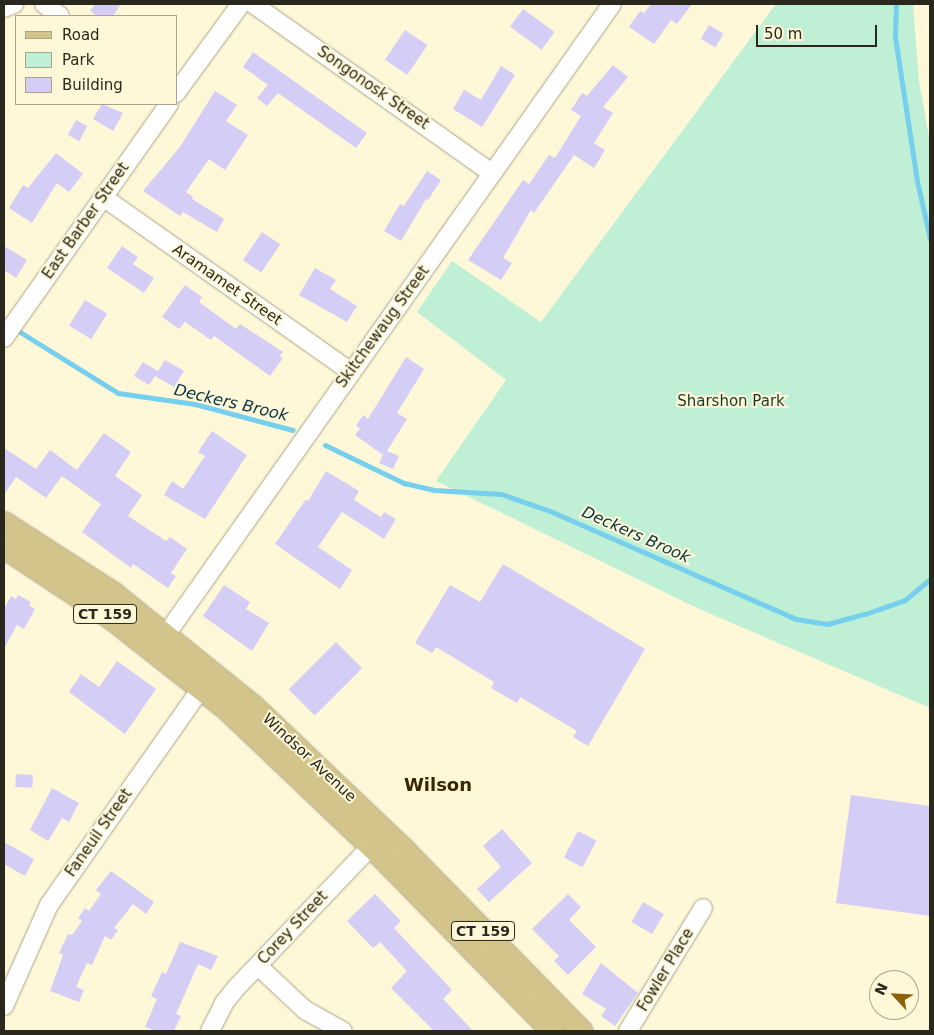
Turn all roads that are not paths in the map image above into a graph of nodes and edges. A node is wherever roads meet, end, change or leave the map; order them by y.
1 (14, 4) edge
2 (44, 4) edge
3 (241, 4) edge
4 (253, 4) edge
5 (612, 4) edge
6 (4, 8) edge
7 (59, 15) edge
8 (178, 90) edge
9 (168, 105) edge
10 (492, 173) junction
11 (103, 197) junction
12 (6, 335) edge
13 (351, 372) junction
14 (4, 523) edge
15 (4, 547) edge
16 (161, 642) junction
17 (208, 680) junction
18 (378, 838) junction
19 (703, 908) dead end
20 (258, 966) junction
21 (4, 1006) edge
22 (210, 1031) edge
23 (343, 1031) edge
24 (552, 1031) edge
25 (581, 1031) edge
26 (628, 1031) edge

1 - 6 street
2 - 7 street
3 - 8 street
4 - 10 street, Songonosk Street
5 - 10 street, Skitchewaug Street
9 - 11 street, East Barber Street
10 - 13 street, Skitchewaug Street
11 - 12 street, East Barber Street
11 - 13 street, Aramamet Street
13 - 16 street, Skitchewaug Street
14 - 16 main road, Windsor Avenue / CT 159
15 - 16 main road, Windsor Avenue / CT 159
16 - 17 main road, Windsor Avenue / CT 159
17 - 18 main road, Windsor Avenue / CT 159
17 - 21 street, Faneuil Street
18 - 20 street, Corey Street
18 - 24 main road, Windsor Avenue / CT 159
18 - 25 main road, Windsor Avenue / CT 159
19 - 26 street, Fowler Place
20 - 22 street, Corey Street
20 - 23 street

